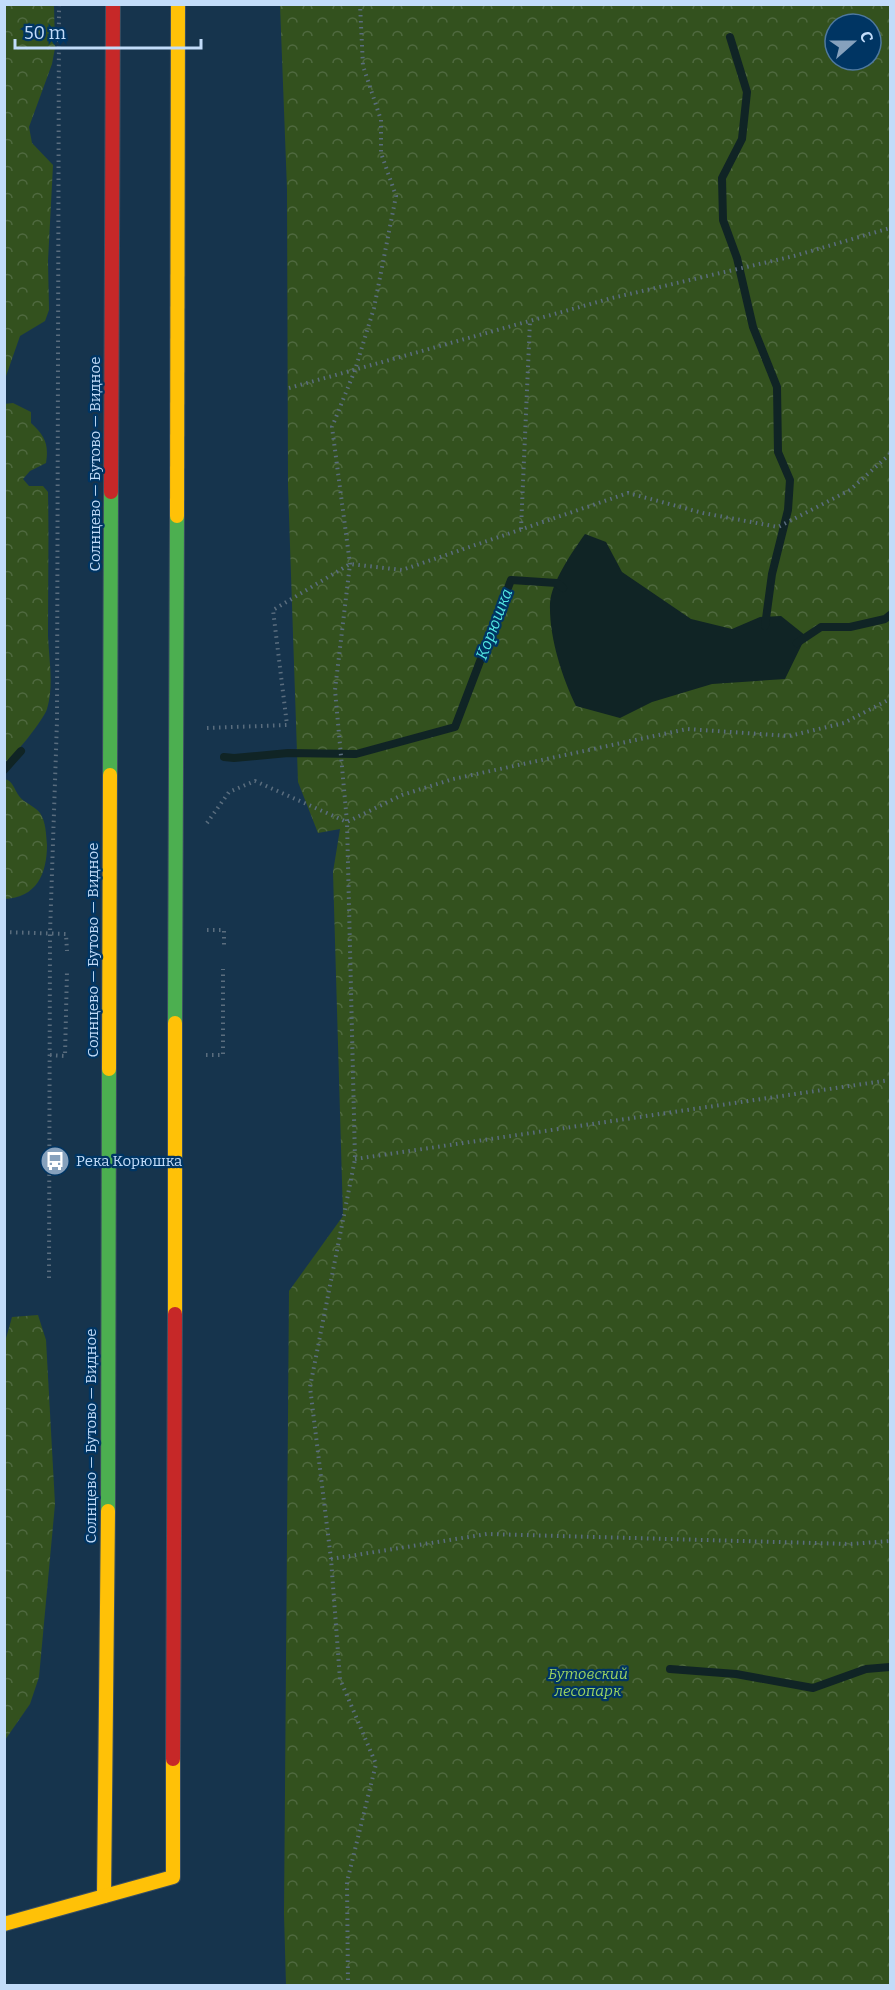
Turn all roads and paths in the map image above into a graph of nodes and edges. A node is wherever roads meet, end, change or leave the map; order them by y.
1 (58, 4) edge
2 (113, 4) edge
3 (178, 4) edge
4 (360, 4) edge
5 (891, 228) edge
6 (530, 321) junction
7 (355, 369) junction
8 (289, 388) dead end
9 (891, 454) edge
10 (521, 530) junction
11 (350, 564) junction
12 (891, 699) edge
13 (207, 728) dead end
14 (347, 822) junction
15 (207, 823) dead end
16 (207, 930) dead end
17 (4, 932) edge
18 (50, 933) junction
19 (224, 948) dead end
20 (67, 951) dead end
21 (223, 969) dead end
22 (67, 971) dead end
23 (50, 1055) junction
24 (206, 1056) dead end
25 (891, 1080) edge
26 (355, 1159) junction
27 (49, 1278) dead end
28 (891, 1541) edge
29 (331, 1559) junction
30 (104, 1896) junction
31 (4, 1924) edge
32 (348, 1986) edge

1 - 18 path
2 - 30 main road, Солнцево — Бутово — Видное
3 - 30 main road
4 - 7 path
5 - 6 path
6 - 7 path
6 - 10 path
7 - 8 path
7 - 11 path
9 - 10 path
10 - 11 path
11 - 13 path
11 - 14 path
12 - 14 path
14 - 15 path
14 - 26 path
16 - 19 path
17 - 18 path
18 - 20 path
18 - 23 path
21 - 24 path
22 - 23 path
23 - 27 path
25 - 26 path
26 - 29 path
28 - 29 path
29 - 32 path
30 - 31 main road

